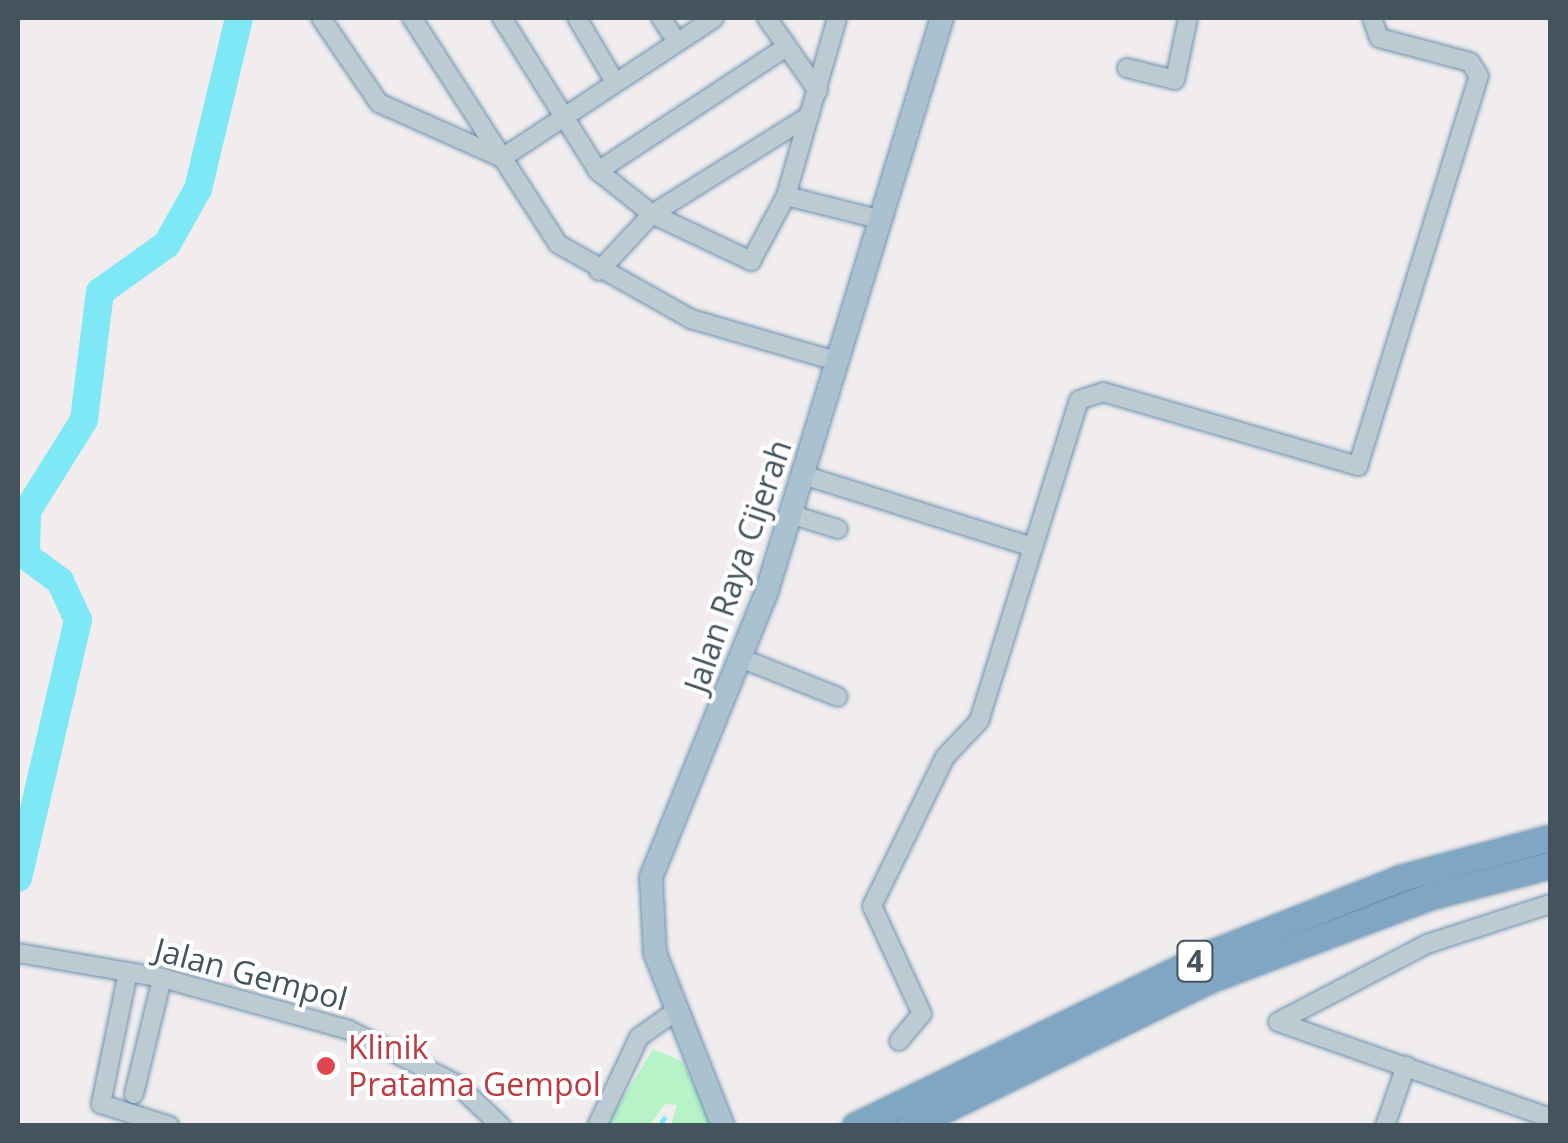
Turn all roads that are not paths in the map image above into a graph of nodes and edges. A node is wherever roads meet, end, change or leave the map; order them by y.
1 (321, 18) edge
2 (415, 18) edge
3 (502, 18) edge
4 (577, 18) edge
5 (660, 18) edge
6 (714, 18) edge
7 (767, 18) edge
8 (837, 18) edge
9 (942, 18) edge
10 (1188, 18) edge
11 (1372, 18) edge
12 (677, 42) junction
13 (786, 48) junction
14 (1126, 68) dead end
15 (615, 82) junction
16 (818, 91) junction
17 (809, 116) junction
18 (564, 118) junction
19 (502, 158) junction
20 (598, 171) junction
21 (786, 196) junction
22 (652, 214) junction
23 (882, 220) junction
24 (599, 272) junction
25 (839, 362) junction
26 (806, 476) junction
27 (793, 515) junction
28 (838, 529) dead end
29 (1032, 547) junction
30 (743, 659) junction
31 (838, 697) dead end
32 (1550, 838) edge
33 (1550, 865) edge
34 (1550, 904) edge
35 (18, 953) edge
36 (128, 972) junction
37 (162, 978) junction
38 (672, 1013) junction
39 (898, 1042) dead end
40 (1406, 1066) junction
41 (134, 1094) dead end
42 (1550, 1118) edge
43 (722, 1124) edge
44 (170, 1126) edge
45 (502, 1126) edge
46 (597, 1126) edge
47 (855, 1126) edge
48 (910, 1126) edge
49 (1385, 1126) edge

1 - 19 street
2 - 19 street
3 - 18 street
4 - 15 street
5 - 12 street
6 - 12 street
7 - 13 street
8 - 16 street
9 - 23 main road, Jalan Raya Cijerah
10 - 14 street
11 - 29 street
12 - 15 street
13 - 16 street
13 - 20 street
15 - 18 street
16 - 17 street
17 - 21 street
17 - 22 street
18 - 19 street
18 - 20 street
19 - 24 street
20 - 22 street
21 - 22 street
21 - 23 street
22 - 24 street
23 - 25 main road, Jalan Raya Cijerah
24 - 25 street
25 - 26 main road, Jalan Raya Cijerah
26 - 27 main road, Jalan Raya Cijerah
26 - 29 street
27 - 28 street
27 - 30 main road, Jalan Raya Cijerah
29 - 39 street
30 - 31 street
30 - 38 main road, Jalan Raya Cijerah
32 - 47 highway, 4
33 - 48 highway, 4
34 - 40 street
35 - 36 street, Jalan Gempol
36 - 37 street, Jalan Gempol
36 - 44 street
37 - 41 street
37 - 45 street, Jalan Gempol
38 - 43 main road, Jalan Raya Cijerah
38 - 46 street
40 - 42 street
40 - 49 street

